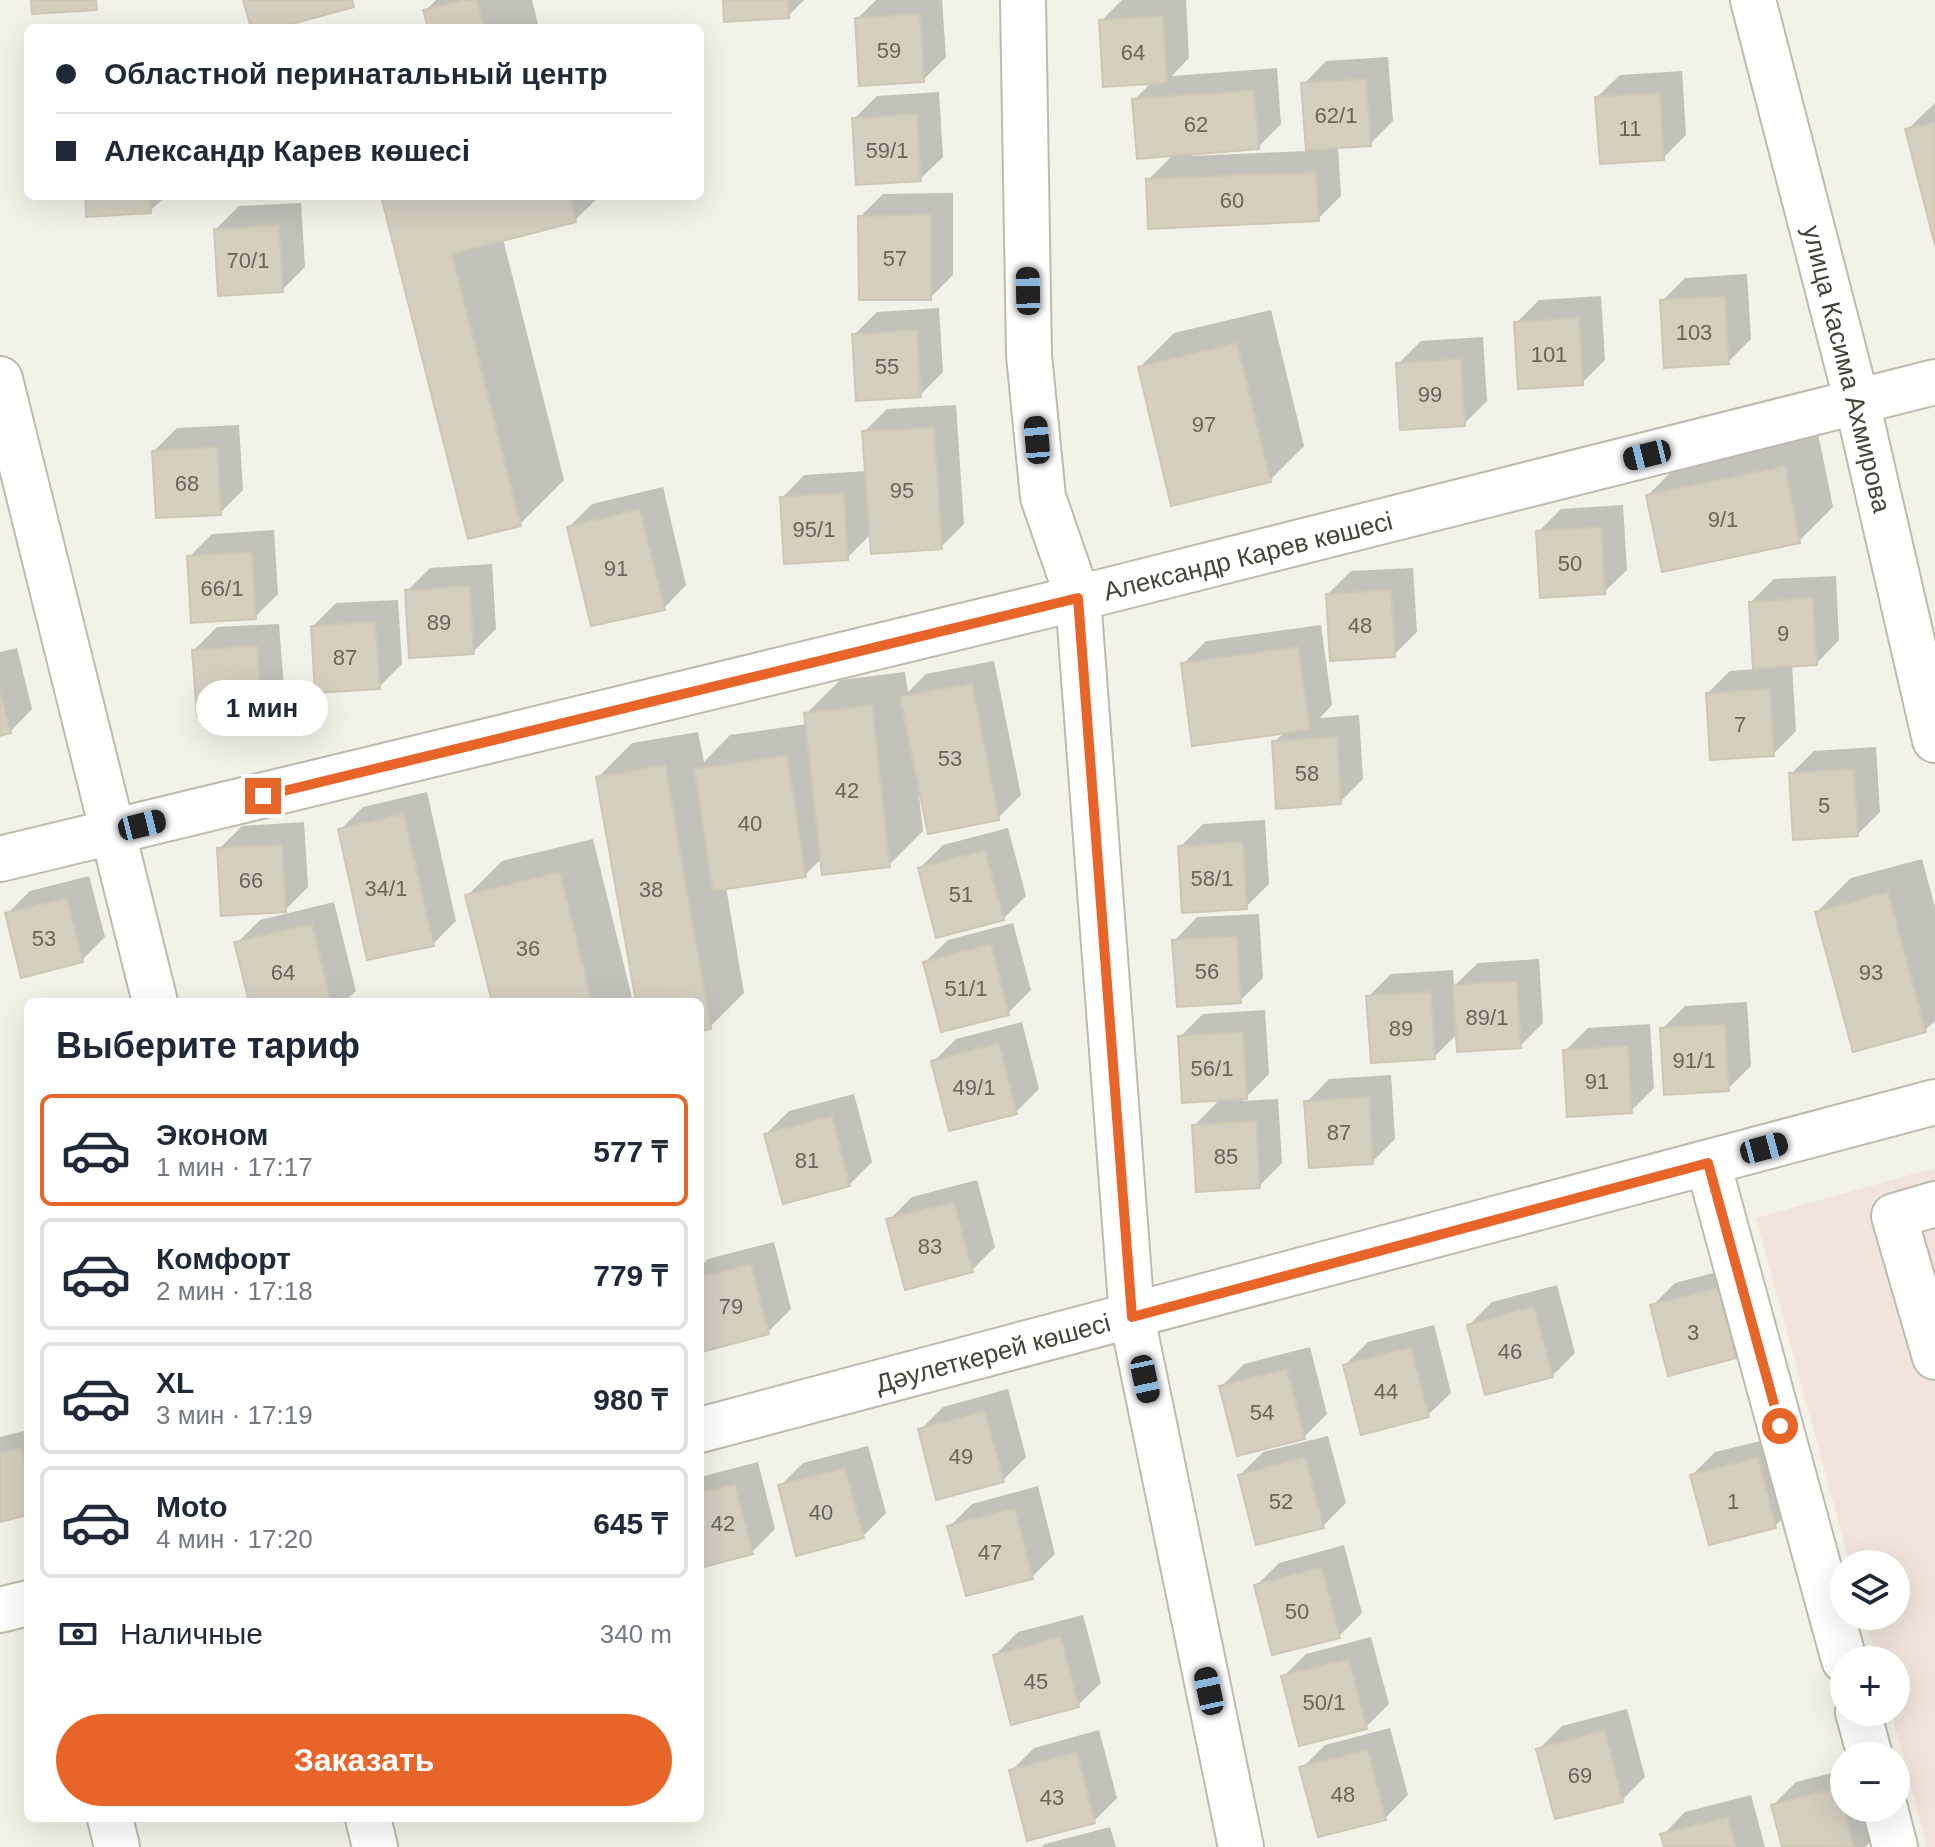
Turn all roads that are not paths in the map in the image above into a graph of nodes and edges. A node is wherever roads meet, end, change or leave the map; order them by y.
1 (1023, 0) edge
2 (1753, 0) edge
3 (0, 379) edge
4 (1935, 382) edge
5 (1857, 402) junction
6 (1078, 598) junction
7 (1935, 740) edge
8 (111, 832) junction
9 (0, 859) edge
10 (154, 998) edge
11 (1935, 1102) edge
12 (1708, 1163) junction
13 (1935, 1204) edge
14 (1132, 1317) junction
15 (1935, 1357) edge
16 (704, 1429) edge
17 (24, 1604) edge
18 (0, 1610) edge
19 (1840, 1646) edge
20 (111, 1822) edge
21 (369, 1822) edge
22 (1889, 1822) edge
23 (117, 1847) edge
24 (375, 1847) edge
25 (1241, 1847) edge
26 (1895, 1847) edge

1 - 6 street
2 - 5 street, улица Касима Ахмирова
3 - 8 street
4 - 5 street, Александр Карев көшесі
5 - 6 street, Александр Карев көшесі
5 - 7 street, улица Касима Ахмирова
6 - 8 street, Александр Карев көшесі
6 - 14 street
8 - 9 street, Александр Карев көшесі
8 - 10 street
11 - 12 street, Дәулеткерей көшесі
12 - 14 street, Дәулеткерей көшесі
12 - 19 street
13 - 15 street
14 - 16 street, Дәулеткерей көшесі
14 - 25 street
17 - 18 street
20 - 23 street
21 - 24 street
22 - 26 street

